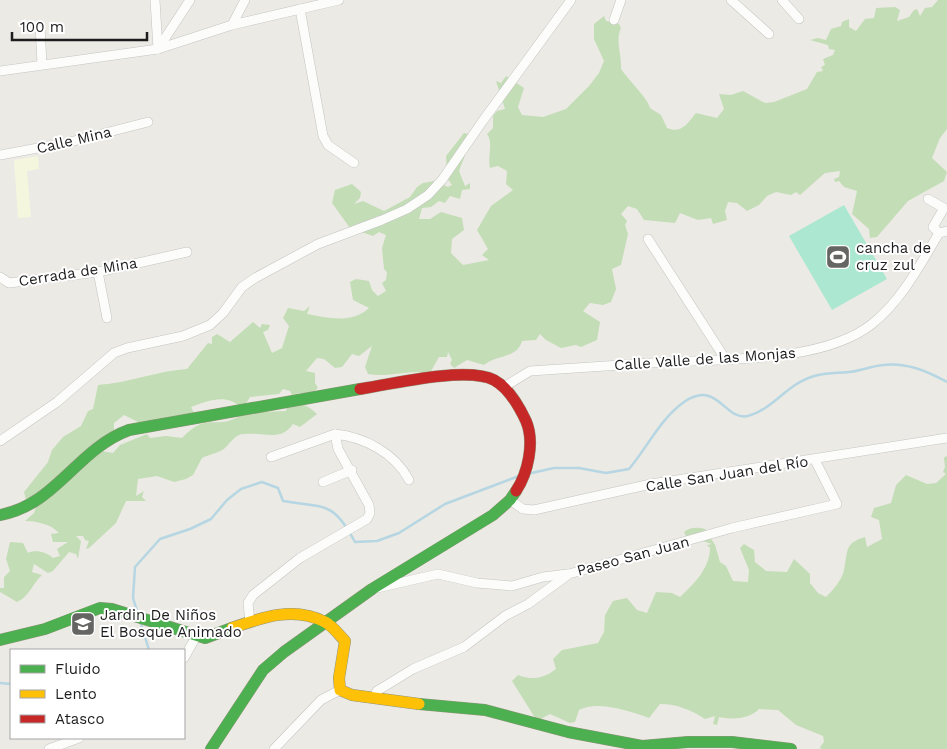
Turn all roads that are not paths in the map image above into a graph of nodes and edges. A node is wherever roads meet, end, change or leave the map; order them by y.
1 (155, 0) edge
2 (190, 0) edge
3 (244, 0) edge
4 (339, 0) edge
5 (571, 0) edge
6 (621, 0) edge
7 (732, 0) edge
8 (782, 0) edge
9 (300, 9) junction
10 (799, 19) dead end
11 (614, 20) dead end
12 (232, 25) junction
13 (40, 26) dead end
14 (769, 34) dead end
15 (158, 49) junction
16 (42, 64) junction
17 (0, 71) edge
18 (148, 122) dead end
19 (0, 155) edge
20 (354, 163) dead end
21 (928, 199) dead end
22 (943, 232) edge
23 (648, 239) dead end
24 (187, 252) dead end
25 (98, 272) junction
26 (0, 278) edge
27 (107, 318) dead end
28 (726, 360) junction
29 (504, 387) junction
30 (334, 434) junction
31 (947, 438) edge
32 (0, 441) edge
33 (271, 457) dead end
34 (815, 460) junction
35 (352, 470) junction
36 (409, 480) dead end
37 (323, 482) dead end
38 (510, 500) junction
39 (0, 515) edge
40 (569, 574) junction
41 (372, 589) junction
42 (250, 622) junction
43 (327, 623) junction
44 (197, 635) junction
45 (0, 640) edge
46 (185, 656) edge
47 (340, 690) junction
48 (374, 698) junction
49 (76, 739) edge
50 (49, 749) edge
51 (211, 749) edge
52 (274, 749) edge
53 (791, 749) edge

1 - 15 street
2 - 15 street
3 - 12 street
4 - 9 street
5 - 32 street
6 - 11 street
7 - 14 street
8 - 10 street
9 - 12 street
9 - 20 street
12 - 15 street
13 - 16 street
15 - 16 street
16 - 17 street
18 - 19 street, Calle Mina
21 - 22 street
22 - 28 street, Calle Valle de las Monjas
23 - 28 street
24 - 25 street, Cerrada de Mina
25 - 26 street, Cerrada de Mina
25 - 27 street
28 - 29 street, Calle Valle de las Monjas
29 - 38 street
29 - 39 street
30 - 33 street
30 - 35 street
30 - 36 street
31 - 34 street, Calle San Juan del Río
34 - 38 street, Calle San Juan del Río
34 - 40 street, Paseo San Juan
35 - 37 street
35 - 42 street
38 - 41 street
40 - 41 street
40 - 48 street, Paseo San Juan
41 - 43 street
42 - 43 street
42 - 44 street
43 - 47 street
43 - 51 street
44 - 45 street
44 - 46 street
47 - 48 street
47 - 52 street
48 - 53 street
49 - 50 street

